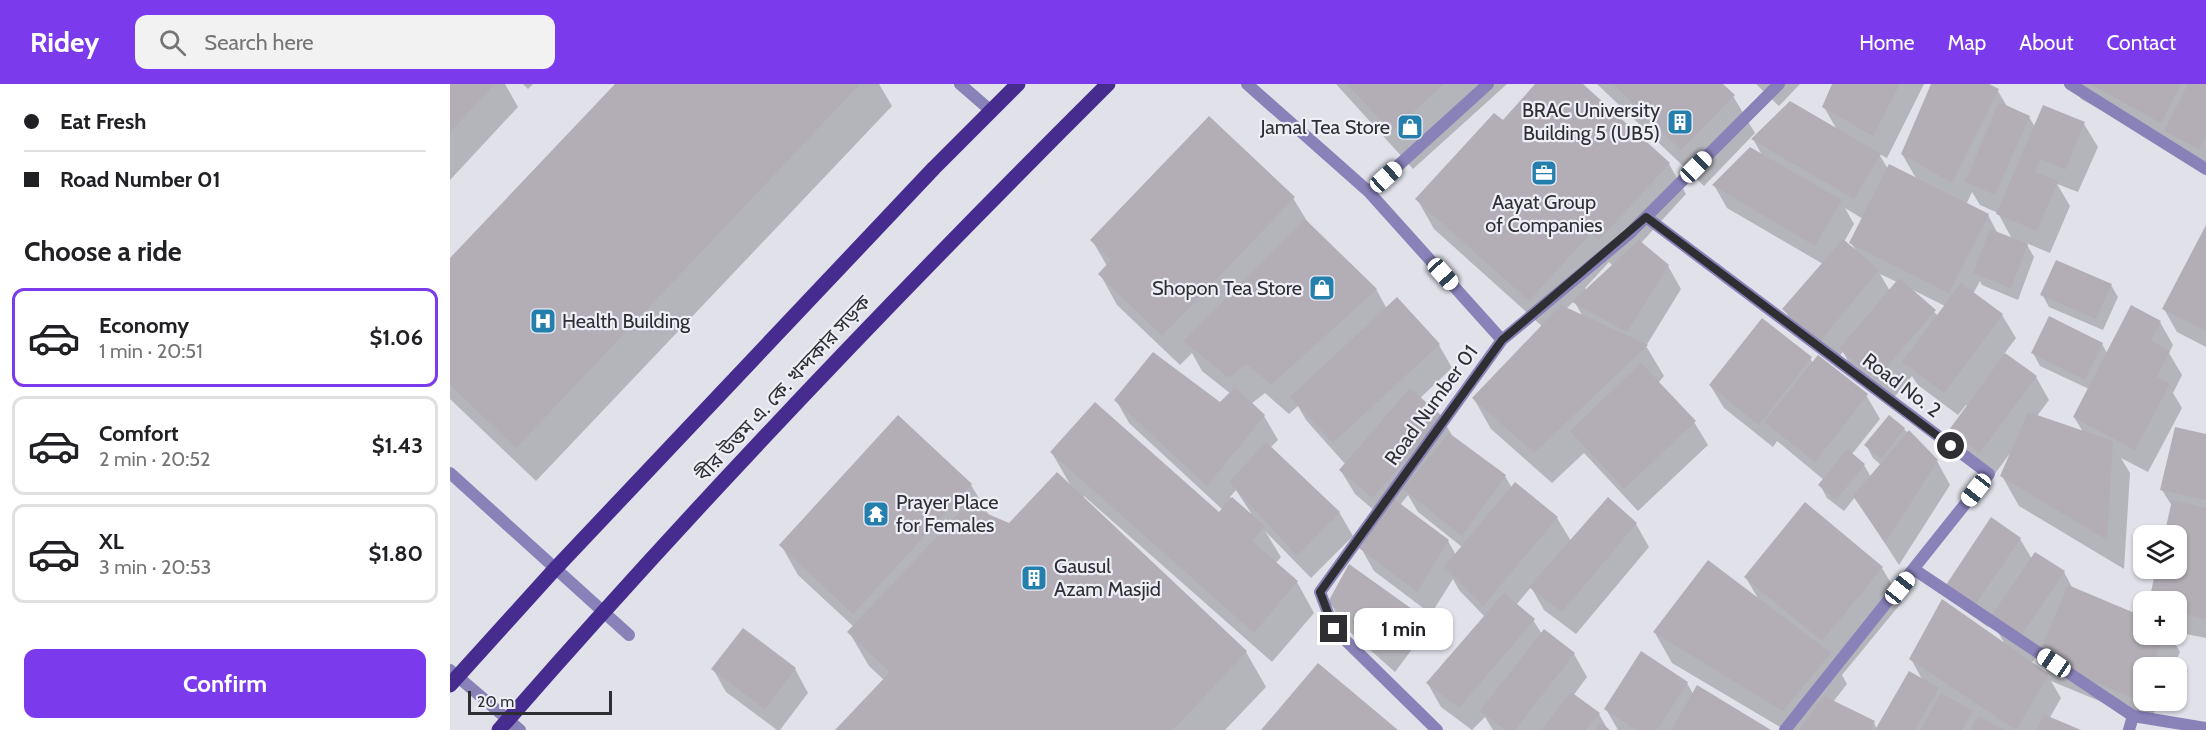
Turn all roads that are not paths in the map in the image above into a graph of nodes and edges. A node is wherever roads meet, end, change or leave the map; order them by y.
1 (960, 84) edge
2 (1018, 84) edge
3 (1108, 84) edge
4 (1247, 84) edge
5 (1488, 84) edge
6 (1779, 84) edge
7 (2070, 84) edge
8 (990, 110) junction
9 (2206, 169) edge
10 (1369, 192) junction
11 (1646, 217) junction
12 (1502, 340) junction
13 (450, 473) edge
14 (554, 570) junction
15 (1915, 570) junction
16 (603, 612) junction
17 (629, 635) dead end
18 (453, 677) edge
19 (2133, 716) junction
20 (503, 725) edge
21 (2206, 728) edge
22 (520, 730) edge
23 (1437, 730) edge
24 (1785, 730) edge
25 (2129, 730) edge

1 - 8 street
2 - 8 main road, বীর উত্তম এ. কে. খন্দকার সড়ক
3 - 16 main road, বীর উত্তম এ. কে. খন্দকার সড়ক
4 - 10 street
5 - 10 street
6 - 11 street, Road Number 01
7 - 9 street
8 - 14 main road, বীর উত্তম এ. কে. খন্দকার সড়ক
10 - 12 street
11 - 12 street, Road Number 01
11 - 15 street, Road No. 2
12 - 23 street, Road Number 01
13 - 14 street
14 - 16 street
14 - 18 main road, বীর উত্তম এ. কে. খন্দকার সড়ক
15 - 19 street
15 - 24 street, Road No. 2
16 - 17 street
16 - 20 main road, বীর উত্তম এ. কে. খন্দকার সড়ক
18 - 20 street
19 - 21 street
19 - 25 street
20 - 22 street

